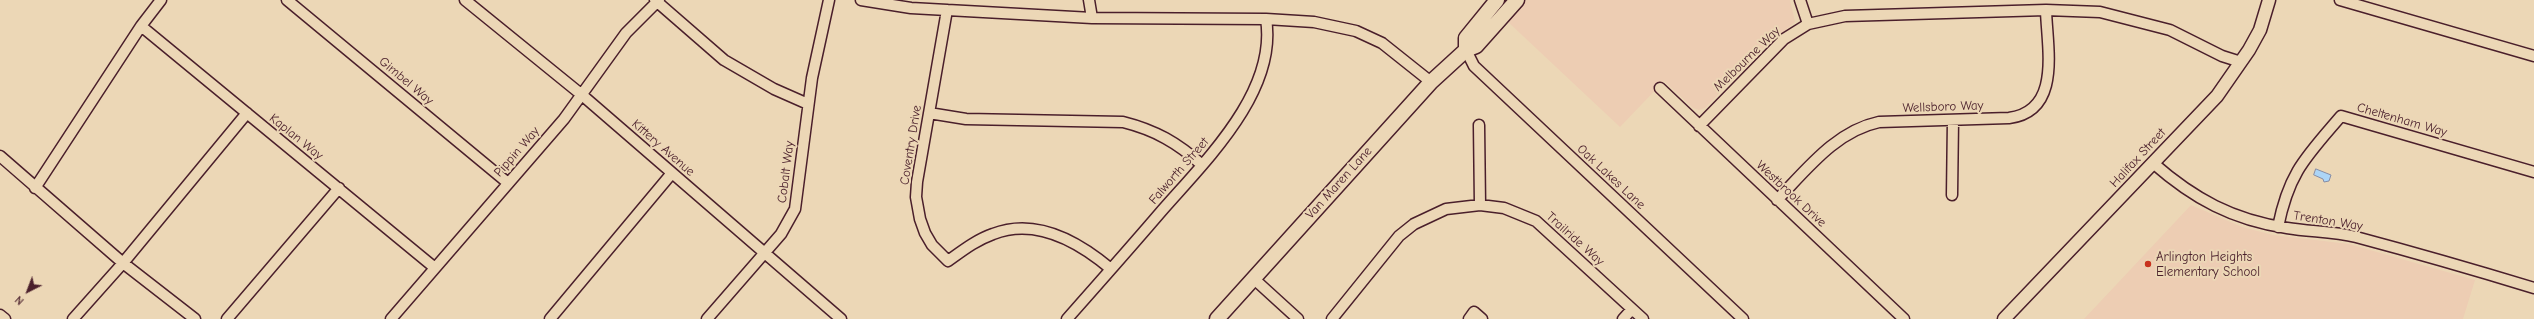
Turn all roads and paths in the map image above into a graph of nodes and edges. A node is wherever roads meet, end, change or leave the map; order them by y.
1 (161, 0) edge
2 (287, 0) edge
3 (465, 0) edge
4 (657, 0) edge
5 (829, 0) edge
6 (861, 0) edge
7 (1089, 0) edge
8 (1497, 0) edge
9 (1800, 0) edge
10 (2269, 0) edge
11 (2340, 0) edge
12 (1512, 2) edge
13 (947, 10) junction
14 (2046, 10) junction
15 (1092, 18) junction
16 (1266, 19) junction
17 (1808, 24) junction
18 (141, 26) junction
19 (1466, 50) junction
20 (2534, 56) edge
21 (2241, 62) junction
22 (1430, 82) junction
23 (1660, 88) dead end
24 (582, 95) junction
25 (808, 104) junction
26 (247, 113) junction
27 (929, 113) junction
28 (1953, 120) junction
29 (1479, 125) dead end
30 (1699, 126) junction
31 (0, 156) edge
32 (2153, 163) junction
33 (1202, 165) junction
34 (2534, 172) edge
35 (672, 173) junction
36 (508, 183) junction
37 (35, 188) junction
38 (339, 188) junction
39 (1952, 195) dead end
40 (1777, 200) junction
41 (1480, 205) junction
42 (2278, 227) junction
43 (765, 252) junction
44 (123, 263) junction
45 (435, 268) junction
46 (1111, 269) junction
47 (1253, 278) junction
48 (2534, 288) edge
49 (1632, 309) junction
50 (0, 315) edge
51 (5, 319) edge
52 (73, 319) edge
53 (194, 319) edge
54 (226, 319) edge
55 (391, 319) edge
56 (550, 319) edge
57 (707, 319) edge
58 (841, 319) edge
59 (1068, 319) edge
60 (1217, 319) edge
61 (1298, 319) edge
62 (1332, 319) edge
63 (1623, 319) edge
64 (1643, 319) edge
65 (1743, 319) edge
66 (1904, 319) edge
67 (2004, 319) edge

1 - 18 street
2 - 36 street, Gimbel Way
3 - 24 street, Kittery Avenue
4 - 24 street, Pippin Way
4 - 25 street
5 - 25 street, Cobalt Way
6 - 13 street
7 - 15 street
8 - 19 main road
9 - 17 street
10 - 21 street, Halifax Street
11 - 20 street
12 - 19 main road, Van Maren Lane
13 - 15 street
13 - 27 street, Coventry Drive
14 - 17 street, Melbourne Way
14 - 21 street, Melbourne Way
14 - 28 street, Wellsboro Way
15 - 16 street
16 - 22 street
16 - 33 street, Falworth Street
17 - 30 street, Melbourne Way
18 - 26 street, Kaplan Way
18 - 37 street
19 - 22 main road, Van Maren Lane
19 - 65 street, Oak Lakes Lane
21 - 32 street, Halifax Street
22 - 47 main road, Van Maren Lane
23 - 30 street, Westbrook Drive
24 - 35 street, Kittery Avenue
24 - 36 street, Pippin Way
25 - 43 street, Cobalt Way
26 - 38 street, Kaplan Way
26 - 44 street
27 - 33 street
27 - 46 street, Coventry Drive
28 - 39 street
28 - 40 street, Wellsboro Way
29 - 41 street
30 - 40 street, Westbrook Drive
31 - 37 street
32 - 42 street, Trenton Way
32 - 67 street, Halifax Street
33 - 46 street, Falworth Street
34 - 42 street, Cheltenham Way
35 - 43 street, Kittery Avenue
35 - 56 street
36 - 45 street, Pippin Way
37 - 44 street
38 - 45 street, Kaplan Way
38 - 54 street
40 - 66 street, Westbrook Drive
41 - 49 street, Trailride Way
41 - 62 street, Trailride Way
42 - 48 street, Trenton Way
43 - 57 street, Cobalt Way
43 - 58 street, Kittery Avenue
44 - 52 street
44 - 53 street
45 - 55 street, Pippin Way
46 - 59 street, Falworth Street
47 - 60 main road, Van Maren Lane
47 - 61 street
49 - 63 street
49 - 64 street, Trailride Way
50 - 51 street

